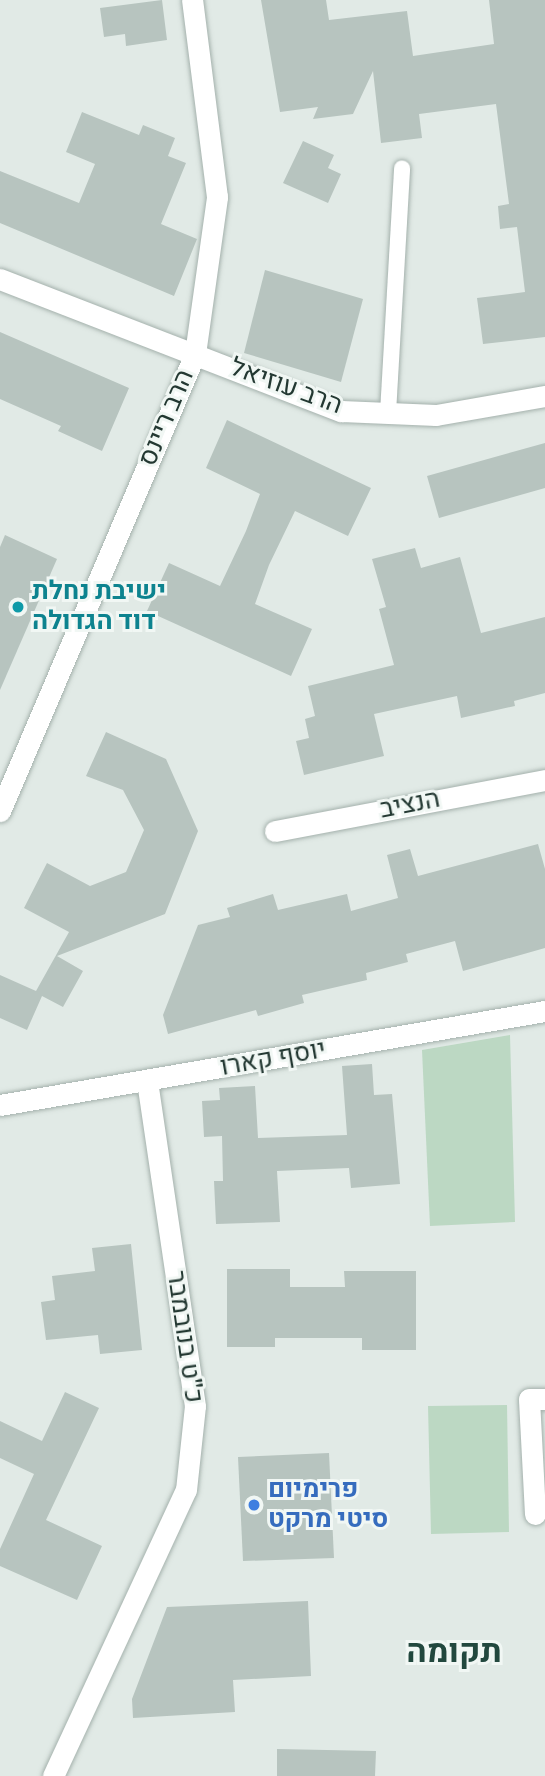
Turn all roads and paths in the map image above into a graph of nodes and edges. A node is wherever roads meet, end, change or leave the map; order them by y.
1 (192, 0) edge
2 (402, 168) dead end
3 (0, 279) edge
4 (195, 354) junction
5 (545, 396) edge
6 (388, 413) junction
7 (545, 780) edge
8 (0, 811) edge
9 (275, 831) dead end
10 (545, 1011) edge
11 (147, 1081) junction
12 (0, 1105) edge
13 (545, 1399) edge
14 (536, 1514) dead end
15 (53, 1776) edge

1 - 4 street, הרב ריינס
2 - 6 lane
3 - 4 street, הרב עוזיאל
4 - 6 street, הרב עוזיאל
4 - 8 street, הרב ריינס
5 - 6 street, הרב עוזיאל
7 - 9 street, הנציב
10 - 11 street, יוסף קארו
11 - 12 street, יוסף קארו
11 - 15 street, כ"ט בנובמבר
13 - 14 street

